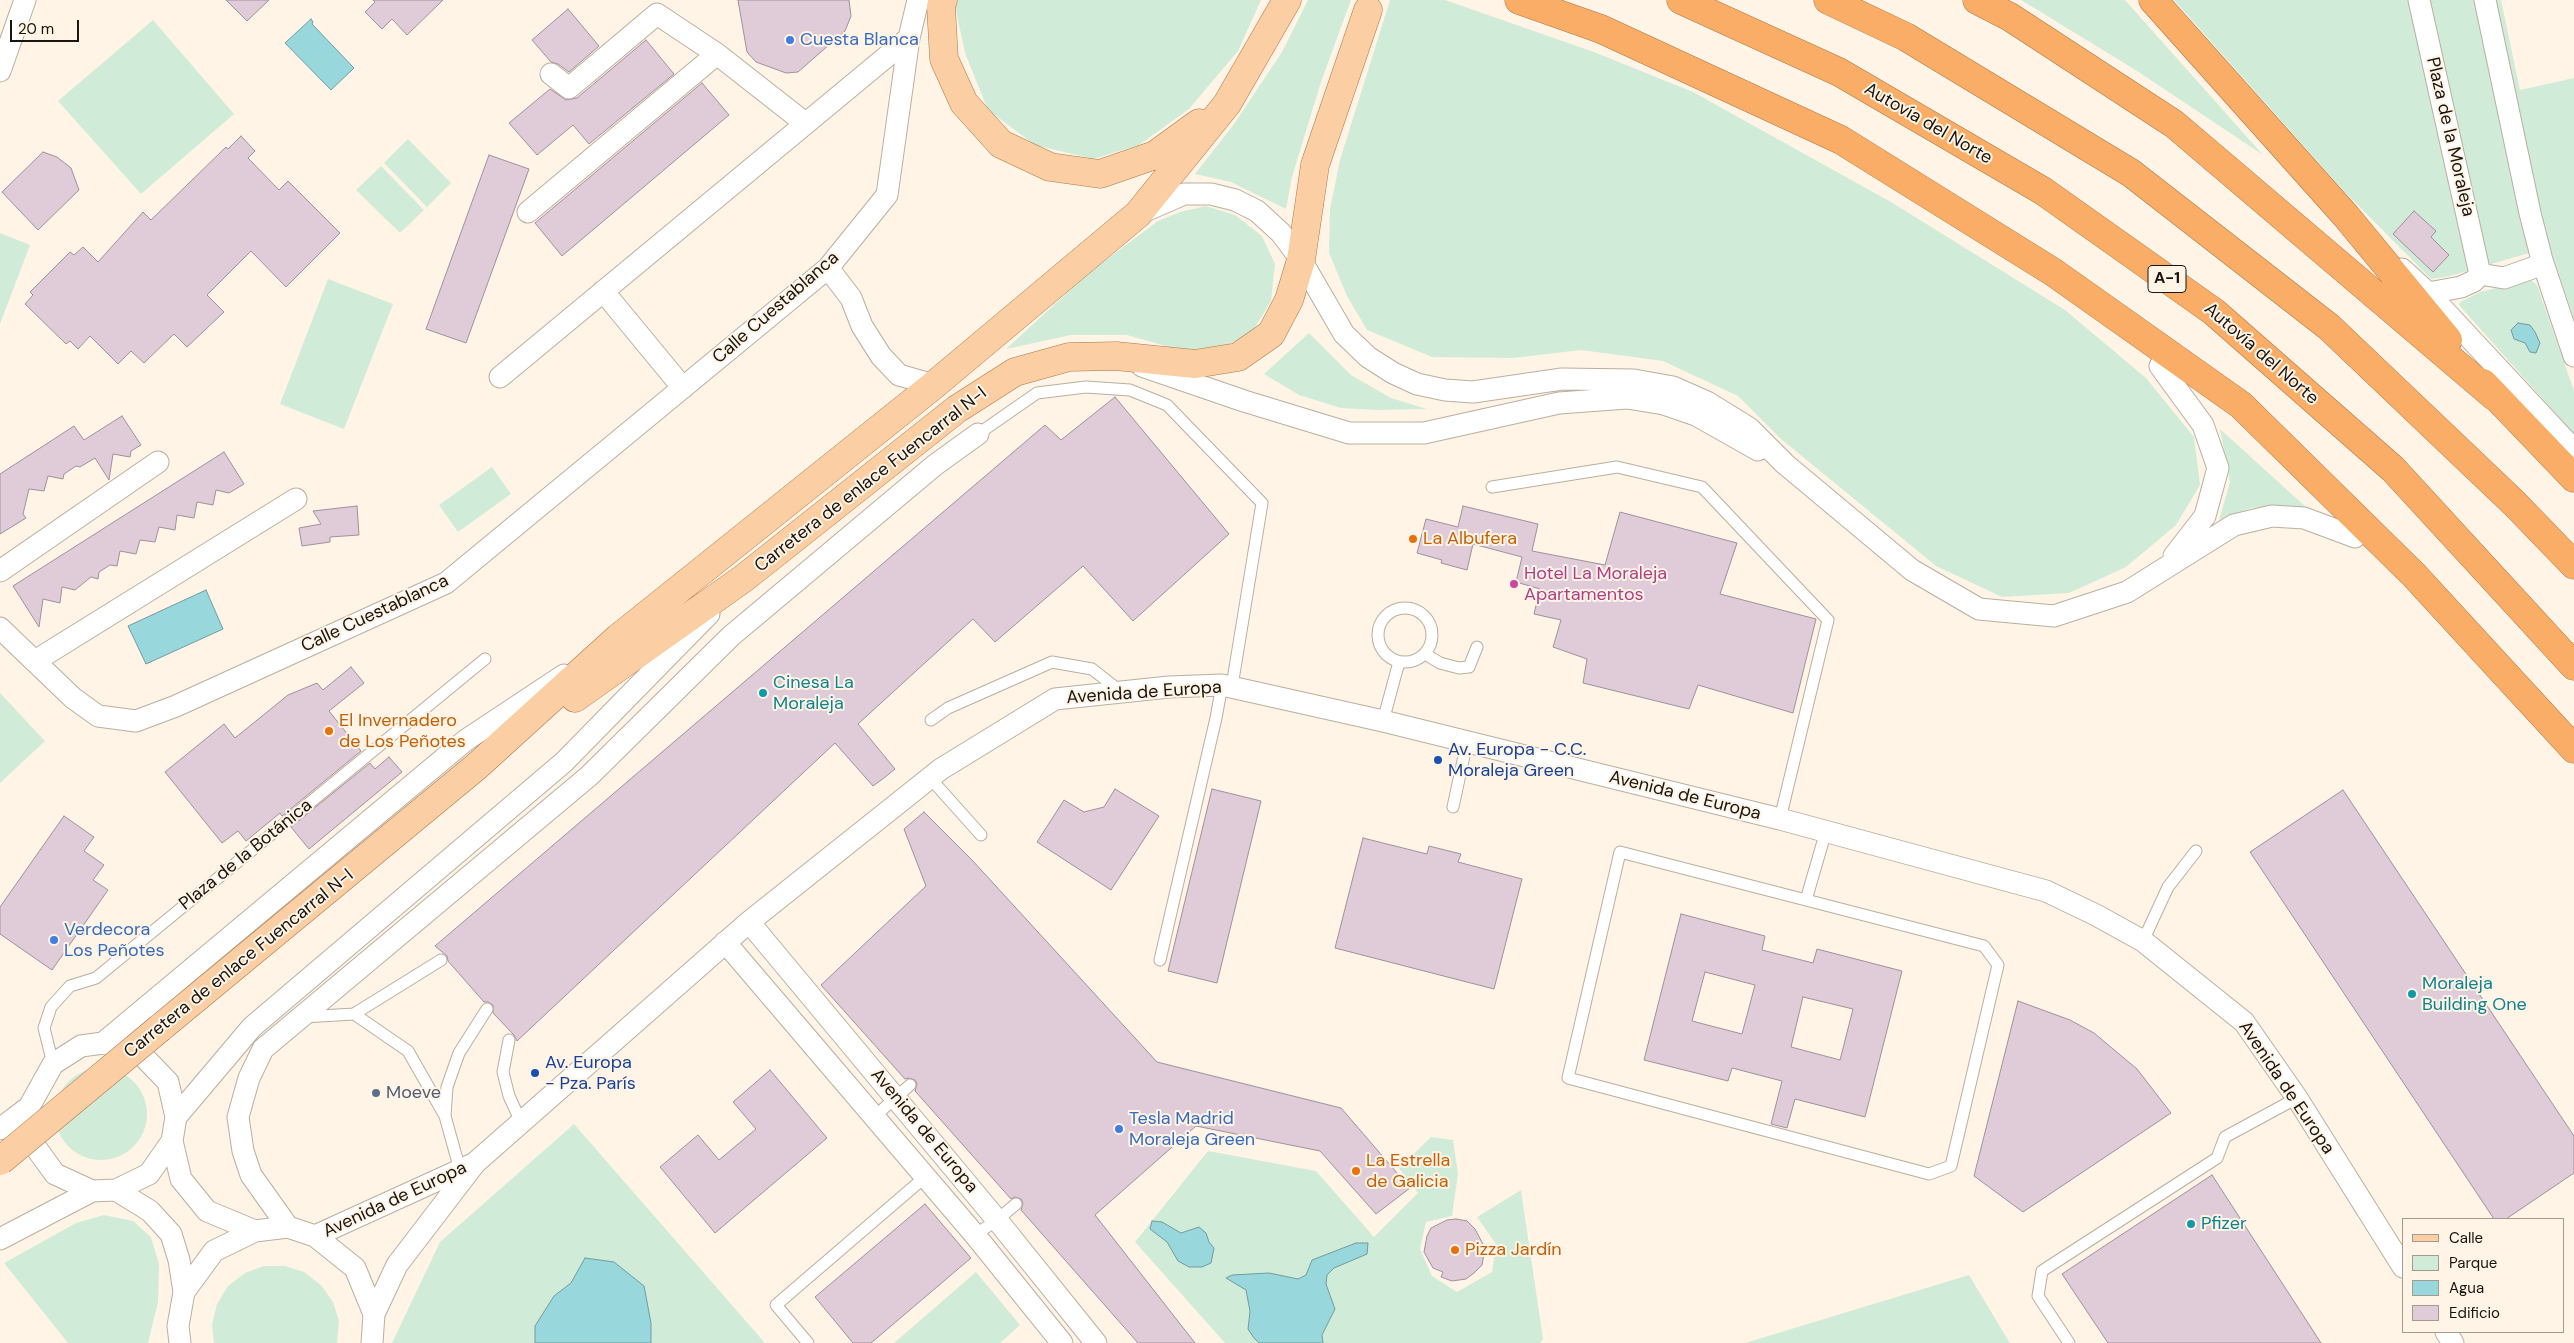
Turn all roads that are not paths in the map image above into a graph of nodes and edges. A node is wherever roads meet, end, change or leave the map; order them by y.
1 (25, 0) edge
2 (918, 0) edge
3 (943, 0) edge
4 (1287, 0) edge
5 (1519, 0) edge
6 (1681, 0) edge
7 (1828, 0) edge
8 (1977, 0) edge
9 (2154, 0) edge
10 (2419, 0) edge
11 (2484, 0) edge
12 (1368, 10) dead end
13 (909, 38) junction
14 (717, 54) junction
15 (0, 71) edge
16 (551, 74) dead end
17 (1227, 104) junction
18 (805, 123) junction
19 (528, 212) dead end
20 (1138, 214) junction
21 (2346, 216) junction
22 (1301, 260) junction
23 (2542, 260) junction
24 (828, 268) junction
25 (2053, 272) junction
26 (2480, 274) junction
27 (603, 291) junction
28 (2428, 293) junction
29 (1116, 356) junction
30 (2574, 356) edge
31 (2160, 366) junction
32 (500, 377) dead end
33 (934, 385) junction
34 (683, 388) junction
35 (2494, 396) junction
36 (978, 434) joint
37 (2574, 450) edge
38 (158, 462) dead end
39 (1785, 464) junction
40 (2574, 478) edge
41 (1492, 487) dead end
42 (296, 499) dead end
43 (2355, 537) junction
44 (2574, 565) edge
45 (2166, 566) junction
46 (0, 571) edge
47 (2414, 575) junction
48 (744, 578) junction
49 (0, 628) edge
50 (618, 638) junction
51 (1477, 647) dead end
52 (1425, 654) junction
53 (486, 659) dead end
54 (35, 662) junction
55 (1399, 662) junction
56 (2574, 666) edge
57 (1227, 686) junction
58 (1120, 691) junction
59 (931, 720) dead end
60 (1383, 721) junction
61 (1467, 742) junction
62 (2574, 750) edge
63 (477, 766) junction
64 (930, 778) junction
65 (1453, 807) dead end
66 (1780, 819) junction
67 (1826, 831) junction
68 (981, 835) dead end
69 (2196, 851) dead end
70 (1806, 900) junction
71 (749, 922) junction
72 (2143, 941) junction
73 (725, 942) junction
74 (441, 960) dead end
75 (1160, 960) dead end
76 (488, 1009) dead end
77 (354, 1014) junction
78 (302, 1018) junction
79 (509, 1040) dead end
80 (103, 1043) junction
81 (53, 1064) junction
82 (903, 1091) junction
83 (2297, 1098) junction
84 (29, 1106) junction
85 (445, 1116) junction
86 (176, 1117) junction
87 (874, 1117) junction
88 (521, 1122) junction
89 (0, 1129) edge
90 (172, 1141) junction
91 (0, 1161) edge
92 (468, 1166) junction
93 (925, 1177) junction
94 (116, 1190) junction
95 (92, 1191) junction
96 (1016, 1204) dead end
97 (998, 1220) junction
98 (288, 1227) junction
99 (255, 1231) junction
100 (975, 1235) junction
101 (315, 1236) junction
102 (0, 1239) edge
103 (2402, 1264) edge
104 (184, 1292) junction
105 (374, 1314) junction
106 (180, 1343) edge
107 (372, 1343) edge
108 (808, 1343) edge
109 (1062, 1343) edge
110 (1096, 1343) edge
111 (2069, 1343) edge

1 - 15 street
2 - 13 street, Calle Cuestablanca
3 - 17 main road, Carretera de enlace Fuencarral N-I
4 - 17 main road, Carretera de enlace Fuencarral N-I
5 - 25 highway
6 - 56 highway, Autovía del Norte / A-1
7 - 44 highway
8 - 35 highway
9 - 21 highway
10 - 26 street, Plaza de la Moraleja
11 - 23 street
12 - 22 main road, Carretera de enlace Fuencarral N-I
13 - 18 street
13 - 24 street, Calle Cuestablanca
14 - 16 street
14 - 18 street
14 - 19 street
17 - 20 main road, Carretera de enlace Fuencarral N-I
18 - 27 street
20 - 22 street
20 - 33 main road, Carretera de enlace Fuencarral N-I
21 - 28 street
21 - 35 highway
22 - 29 main road, Carretera de enlace Fuencarral N-I
22 - 39 street
23 - 26 street
23 - 30 street
24 - 33 street
24 - 34 street, Calle Cuestablanca
25 - 31 highway
25 - 47 highway
26 - 28 street
27 - 32 street
27 - 34 street
28 - 37 street
29 - 39 street
29 - 48 main road, Carretera de enlace Fuencarral N-I
31 - 43 highway
31 - 45 street
33 - 50 main road, Carretera de enlace Fuencarral N-I
34 - 54 street, Calle Cuestablanca
35 - 40 highway
36 - 57 lane
36 - 78 street
38 - 46 street
39 - 45 street
41 - 66 lane
42 - 54 street
43 - 45 street
43 - 47 highway
47 - 62 highway
48 - 63 main road, Carretera de enlace Fuencarral N-I
48 - 86 street
49 - 54 street, Calle Cuestablanca
50 - 63 main road, Carretera de enlace Fuencarral N-I
50 - 80 street
51 - 52 lane
52 - 55 lane
52 - 55 lane
53 - 81 lane, Plaza de la Botánica
55 - 60 lane
57 - 58 street, Avenida de Europa
57 - 60 street, Avenida de Europa
57 - 75 lane
58 - 59 lane
58 - 64 street, Avenida de Europa
60 - 61 street, Avenida de Europa
61 - 65 lane
61 - 66 street, Avenida de Europa
63 - 91 main road, Carretera de enlace Fuencarral N-I, bridge
64 - 68 lane
64 - 71 street, Avenida de Europa
66 - 67 street, Avenida de Europa
67 - 70 lane
67 - 72 street, Avenida de Europa
69 - 72 lane
70 - 70 lane
71 - 73 street, Avenida de Europa
71 - 82 street, Avenida de Europa
72 - 83 street, Avenida de Europa
73 - 87 street, Avenida de Europa
73 - 88 street, Avenida de Europa
74 - 77 lane
76 - 85 lane
77 - 78 lane
77 - 85 lane
78 - 98 street
79 - 88 lane
80 - 81 street
80 - 86 street
81 - 84 street
82 - 87 lane
82 - 97 street, Avenida de Europa
83 - 103 street, Avenida de Europa
83 - 111 lane
84 - 89 street
84 - 95 street
85 - 92 lane
86 - 90 street
87 - 93 street, Avenida de Europa
88 - 92 street, Avenida de Europa
90 - 94 street
90 - 99 street
92 - 101 street, Avenida de Europa
92 - 105 street, Avenida de Europa
93 - 100 street, Avenida de Europa
93 - 108 lane
94 - 95 street
94 - 104 street
95 - 102 street
96 - 97 lane
97 - 100 lane
97 - 110 street, Avenida de Europa
98 - 99 street
98 - 101 street
99 - 104 street
100 - 109 street, Avenida de Europa
101 - 105 street
104 - 106 street
105 - 107 street

